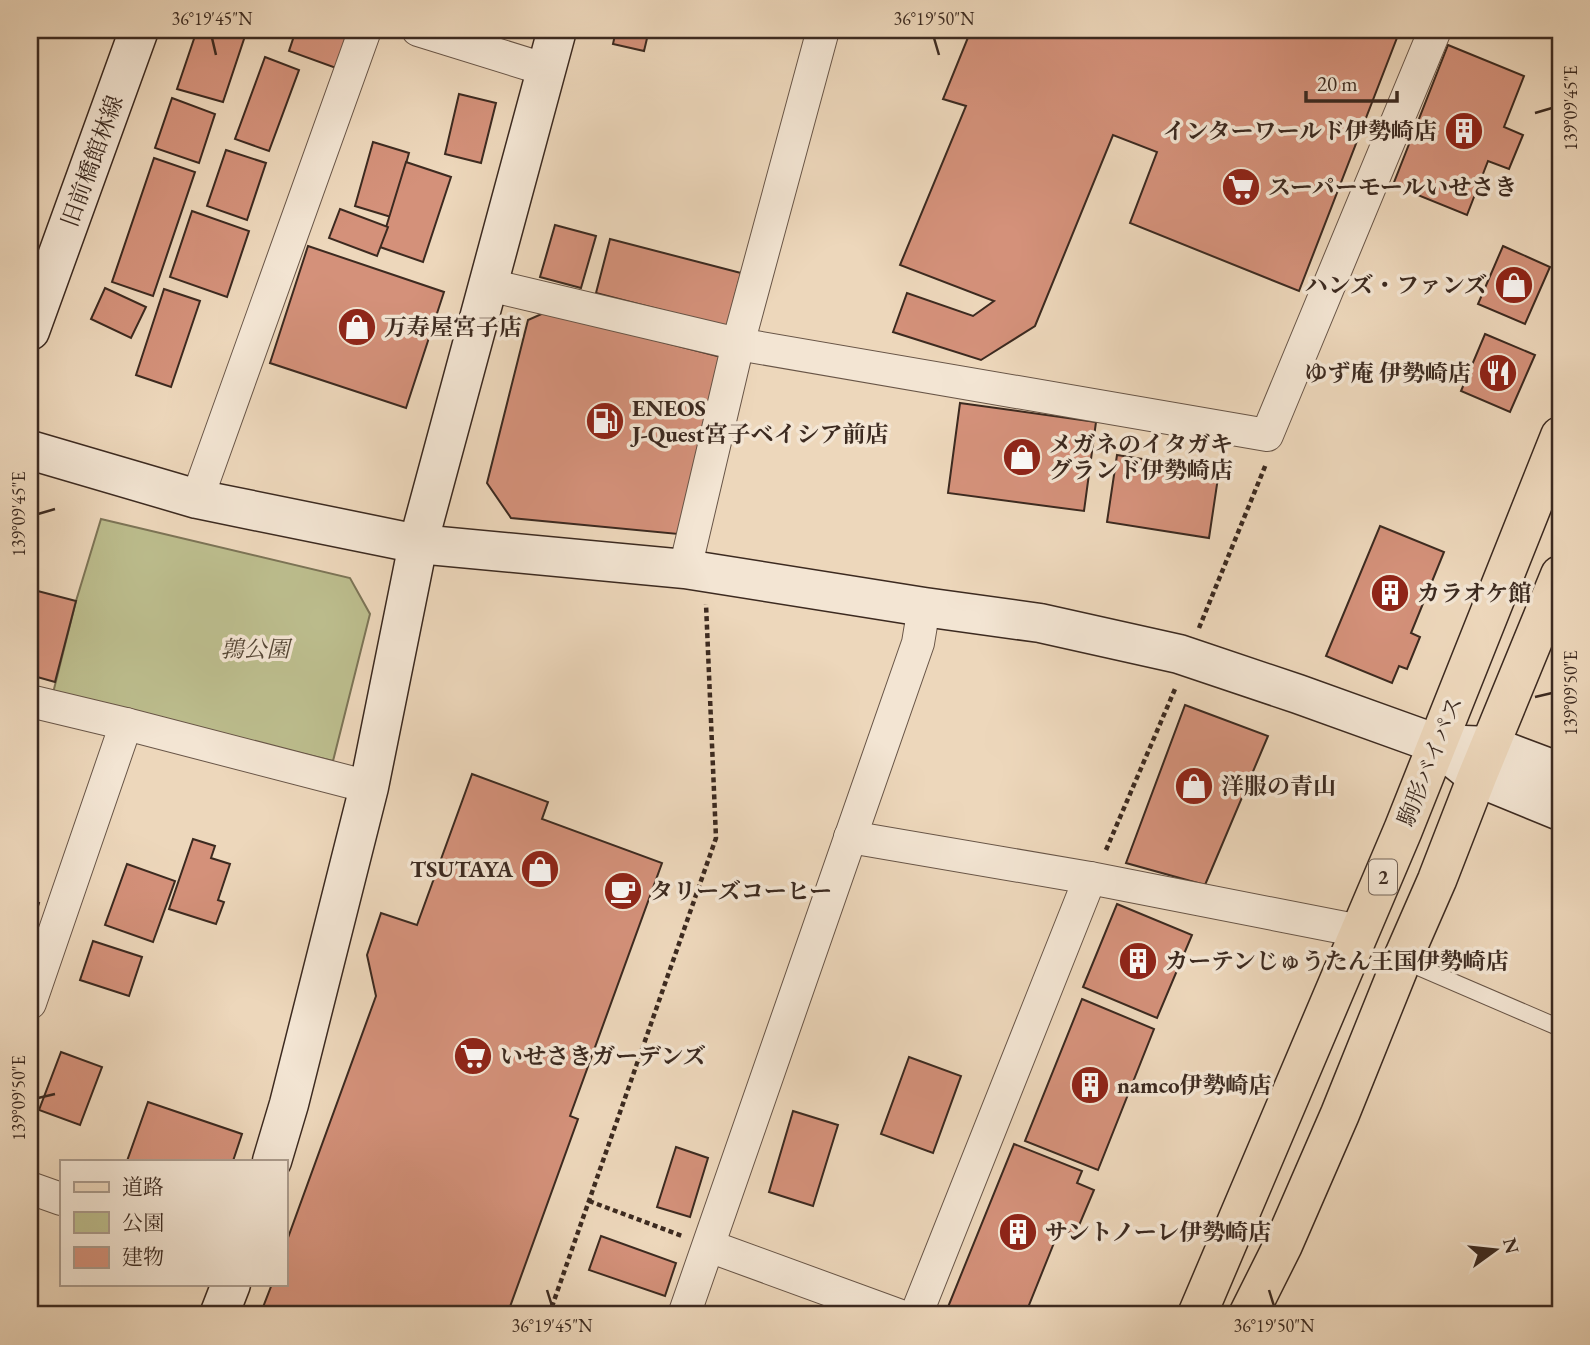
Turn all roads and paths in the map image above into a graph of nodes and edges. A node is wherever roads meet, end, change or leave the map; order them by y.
1 (139, 30) edge
2 (365, 30) edge
3 (418, 30) edge
4 (557, 30) edge
5 (823, 30) edge
6 (1435, 30) edge
7 (547, 70) junction
8 (489, 285) junction
9 (30, 331) edge
10 (738, 344) junction
11 (1267, 435) junction
12 (1560, 436) edge
13 (30, 450) edge
14 (197, 499) junction
15 (418, 544) junction
16 (695, 570) junction
17 (1560, 575) edge
18 (924, 607) junction
19 (1197, 632) dead end
20 (1175, 689) dead end
21 (30, 701) edge
22 (126, 724) junction
23 (1437, 744) junction
24 (1484, 762) junction
25 (1560, 772) edge
26 (369, 787) junction
27 (1560, 811) edge
28 (850, 837) junction
29 (1090, 878) junction
30 (1360, 931) junction
31 (1402, 960) junction
32 (30, 1003) edge
33 (1560, 1028) edge
34 (272, 1160) edge
35 (30, 1188) edge
36 (60, 1199) edge
37 (589, 1201) junction
38 (709, 1246) junction
39 (230, 1286) edge
40 (219, 1315) edge
41 (549, 1315) edge
42 (684, 1315) edge
43 (898, 1315) edge
44 (916, 1315) edge
45 (1197, 1315) edge
46 (1248, 1315) edge

1 - 9 street, 旧前橋館林線
2 - 14 street
3 - 7 street
4 - 7 street
5 - 10 street
6 - 11 street
7 - 8 street
8 - 10 street
8 - 15 street
10 - 11 street
10 - 16 street
11 - 19 path
12 - 23 main road, 駒形バイパス / 2
13 - 14 street
14 - 15 street
15 - 16 street
15 - 26 street
16 - 18 street
16 - 37 path
17 - 24 main road, 2
18 - 23 street
18 - 28 street
20 - 29 path
21 - 22 street
22 - 26 street
22 - 32 street
23 - 24 street
23 - 30 main road, 駒形バイパス / 2
24 - 25 street
24 - 27 street
24 - 31 main road, 2
26 - 34 street
28 - 29 street
28 - 38 street
29 - 30 street
29 - 44 street
30 - 45 main road, 駒形バイパス / 2
31 - 33 lane
31 - 46 main road, 2
35 - 36 street
37 - 38 path
37 - 41 path
38 - 42 street
38 - 43 street
39 - 40 street

